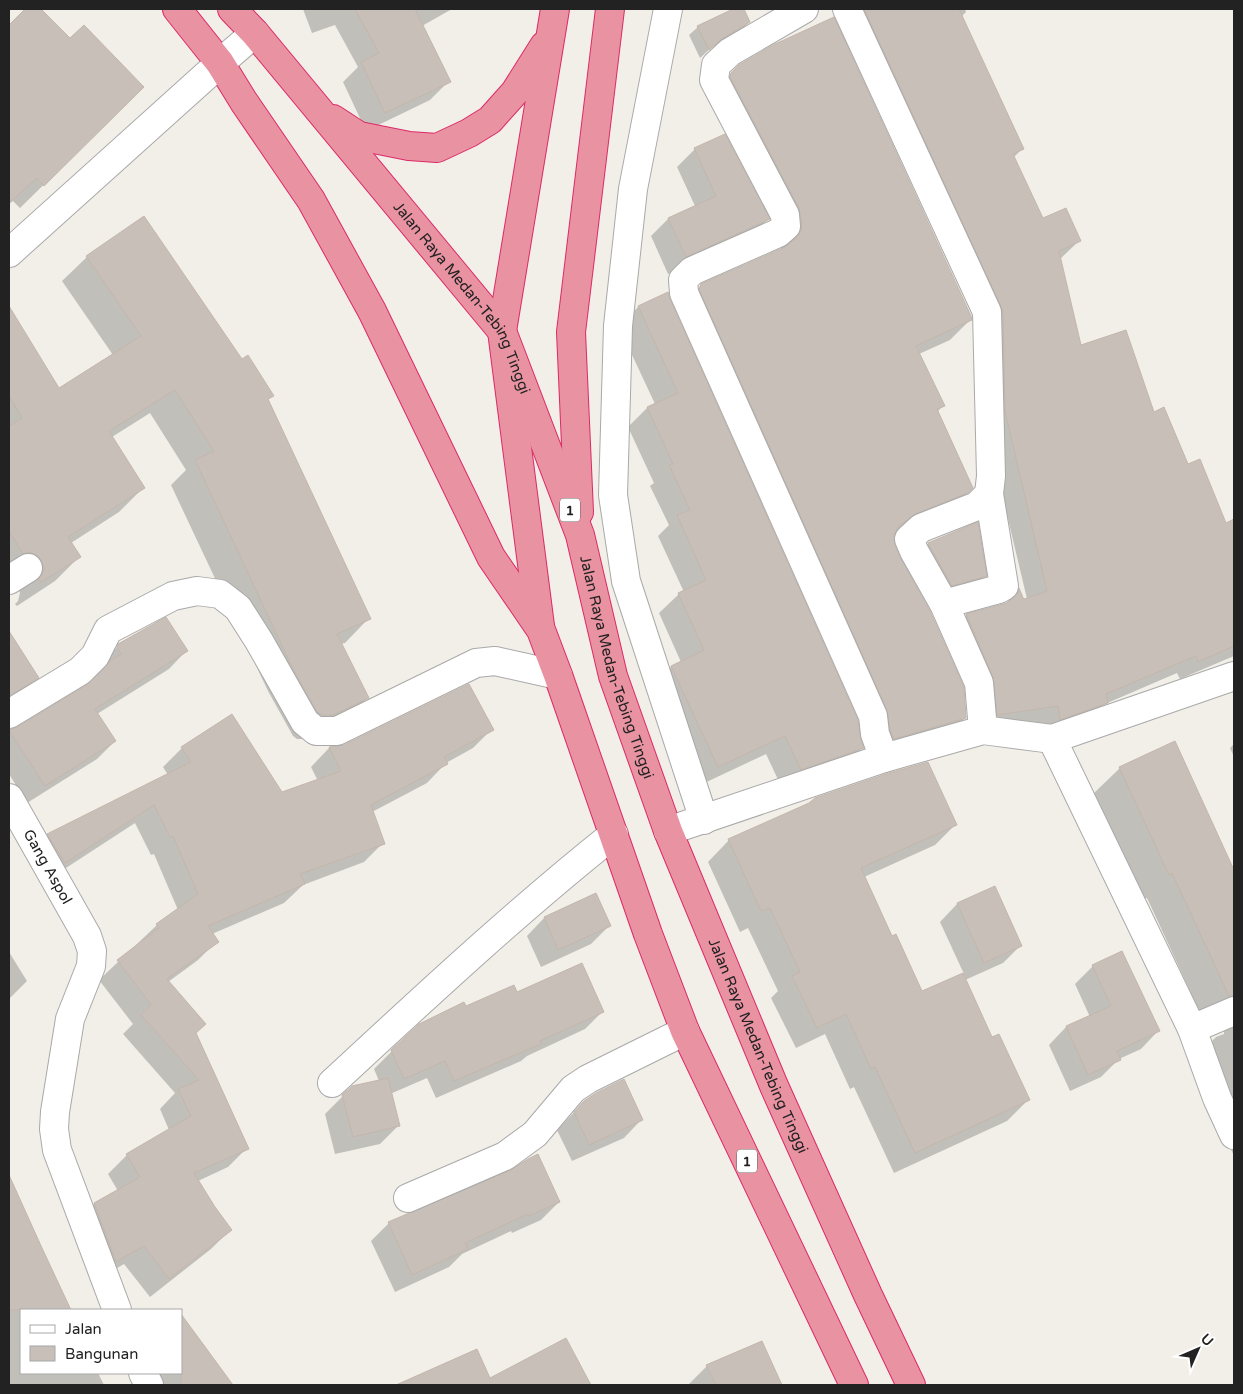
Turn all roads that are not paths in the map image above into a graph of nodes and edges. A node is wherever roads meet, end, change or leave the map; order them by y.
1 (177, 9) edge
2 (232, 9) edge
3 (610, 9) edge
4 (668, 9) edge
5 (804, 9) edge
6 (847, 9) edge
7 (553, 21) edge
8 (255, 33) junction
9 (220, 62) junction
10 (317, 108) junction
11 (9, 253) edge
12 (502, 331) junction
13 (989, 494) junction
14 (580, 534) junction
15 (944, 604) junction
16 (541, 630) junction
17 (558, 675) junction
18 (1234, 676) edge
19 (9, 714) edge
20 (984, 730) junction
21 (1052, 739) junction
22 (884, 758) junction
23 (9, 798) edge
24 (704, 820) junction
25 (668, 831) junction
26 (614, 834) junction
27 (1234, 1011) edge
28 (1192, 1029) junction
29 (685, 1031) junction
30 (332, 1083) dead end
31 (1234, 1135) edge
32 (408, 1198) dead end
33 (117, 1309) edge
34 (854, 1385) edge
35 (911, 1385) edge

1 - 9 highway, 1
2 - 8 highway, Jalan Raya Medan-Tebing Tinggi / 1
3 - 14 highway
4 - 24 street
5 - 22 street
6 - 13 street
7 - 10 highway
7 - 12 highway
8 - 9 street
8 - 10 highway, Jalan Raya Medan-Tebing Tinggi / 1
9 - 11 street
9 - 16 highway, 1
10 - 12 highway, Jalan Raya Medan-Tebing Tinggi / 1
12 - 14 highway, Jalan Raya Medan-Tebing Tinggi / 1
12 - 16 highway
13 - 15 street
13 - 15 street
14 - 25 highway, Jalan Raya Medan-Tebing Tinggi / 1
15 - 20 street
16 - 17 highway, 1
17 - 19 street
17 - 26 highway, 1
18 - 21 street
20 - 21 street
20 - 22 street
21 - 28 street
22 - 24 street
23 - 33 street, Gang Aspol
24 - 25 street
25 - 35 highway, Jalan Raya Medan-Tebing Tinggi / 1
26 - 29 highway, 1
26 - 30 street
27 - 28 street
28 - 31 street
29 - 32 street
29 - 34 highway, 1

